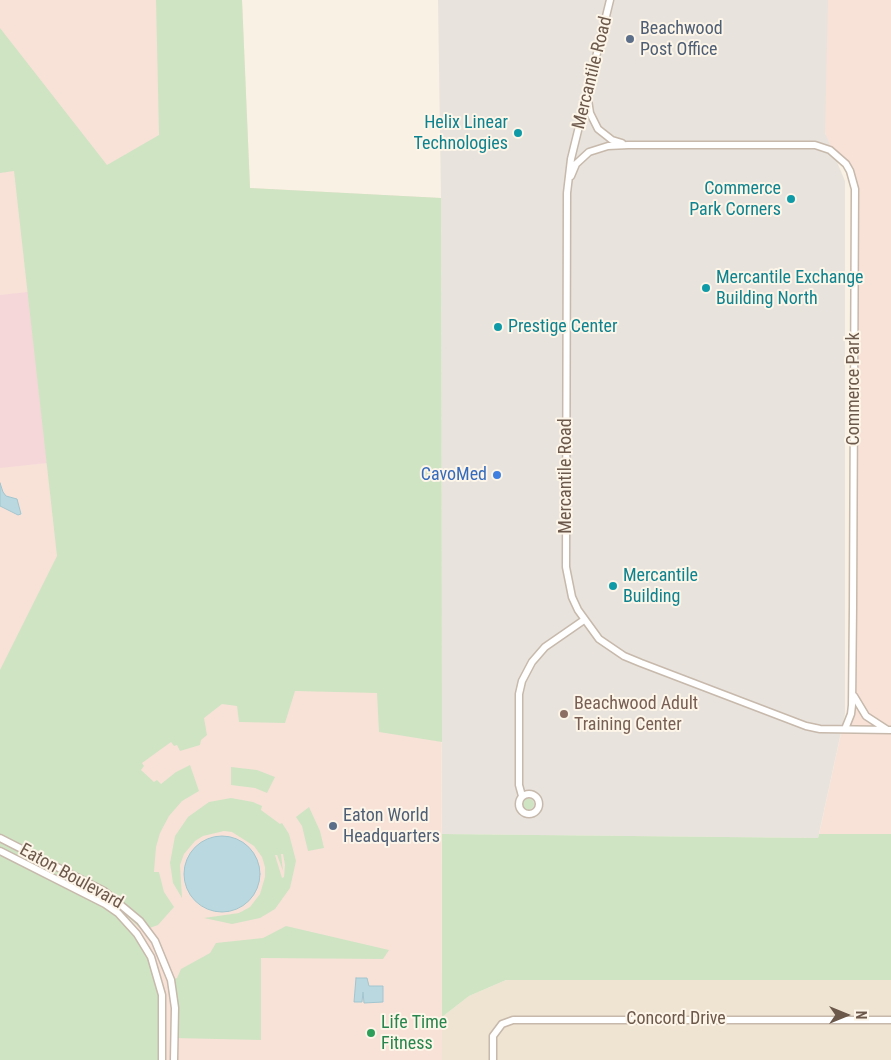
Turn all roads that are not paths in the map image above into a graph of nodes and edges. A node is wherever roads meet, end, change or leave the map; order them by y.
1 (610, 0) edge
2 (588, 93) junction
3 (628, 145) junction
4 (568, 184) junction
5 (584, 620) junction
6 (852, 690) junction
7 (845, 730) junction
8 (890, 730) edge
9 (522, 796) dead end
10 (0, 838) edge
11 (0, 851) edge
12 (891, 1020) edge
13 (162, 1060) edge
14 (174, 1060) edge
15 (493, 1060) edge

1 - 2 street, Mercantile Road
2 - 3 street, Commerce Park
2 - 4 street, Mercantile Road
3 - 4 street, Commerce Park
3 - 6 street, Commerce Park
4 - 5 street, Mercantile Road
5 - 7 street, Mercantile Road
5 - 9 street
6 - 7 street, Commerce Park
6 - 8 street, Commerce Park
7 - 8 street, Mercantile Road
10 - 14 street, Eaton Boulevard
11 - 13 street, Eaton Boulevard
12 - 15 street, Concord Drive

